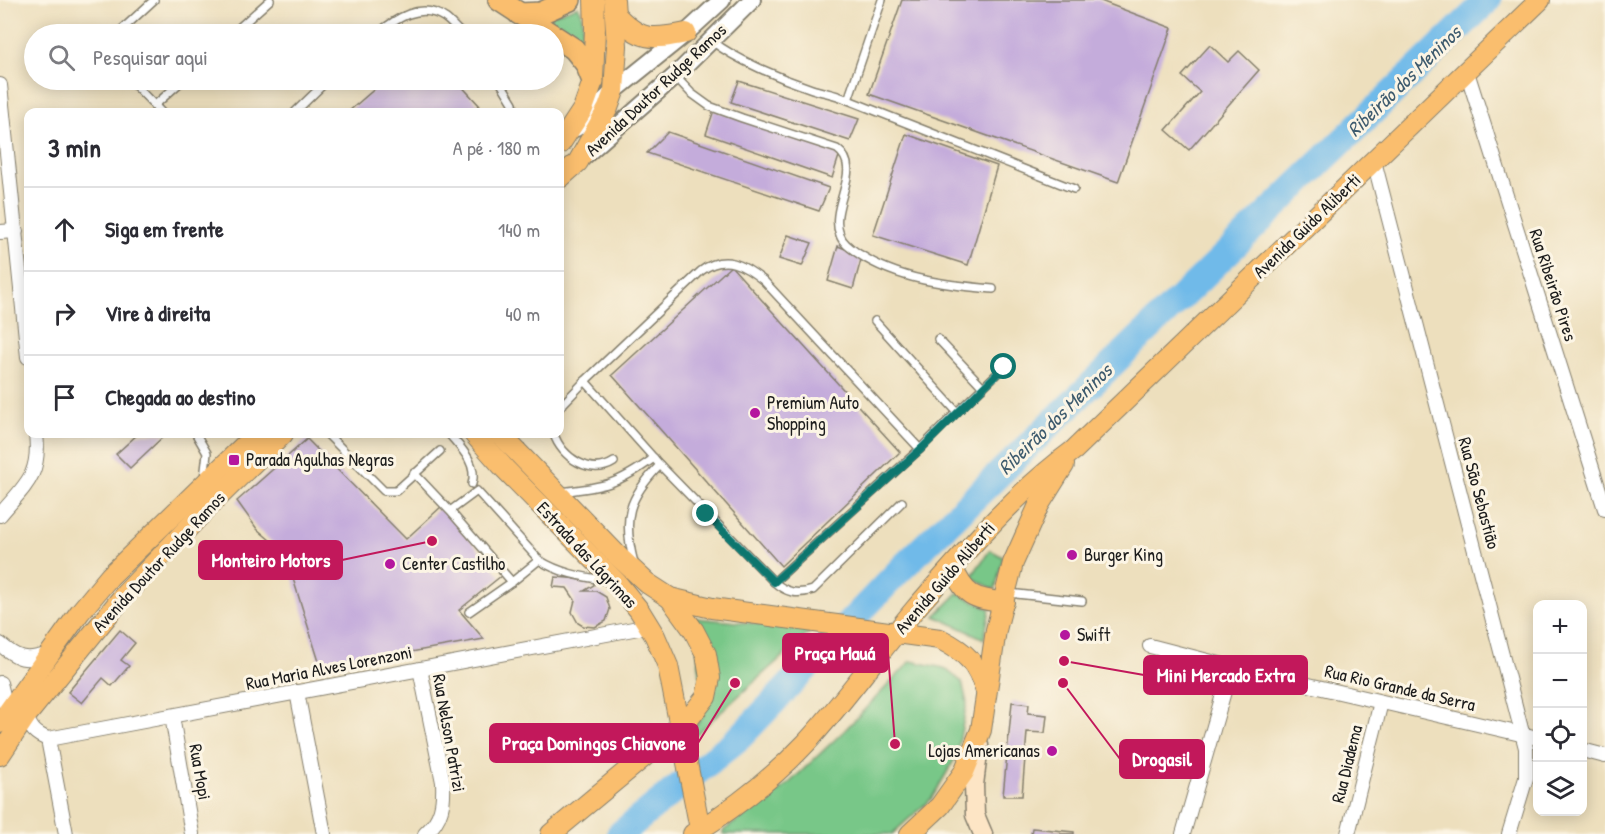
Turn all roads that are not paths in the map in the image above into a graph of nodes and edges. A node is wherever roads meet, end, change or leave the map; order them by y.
1 (154, 0) edge
2 (270, 0) edge
3 (499, 0) edge
4 (570, 0) edge
5 (594, 0) edge
6 (722, 0) edge
7 (752, 0) edge
8 (882, 0) edge
9 (1540, 0) edge
10 (615, 7) edge
11 (519, 14) junction
12 (128, 24) edge
13 (243, 24) edge
14 (391, 24) edge
15 (451, 24) edge
16 (535, 24) edge
17 (690, 29) junction
18 (710, 40) junction
19 (564, 43) edge
20 (1467, 72) junction
21 (675, 76) junction
22 (593, 81) junction
23 (0, 85) edge
24 (139, 90) edge
25 (172, 90) edge
26 (318, 90) edge
27 (505, 90) edge
28 (614, 91) junction
29 (848, 100) junction
30 (154, 106) joint
31 (299, 108) edge
32 (514, 108) edge
33 (564, 138) edge
34 (564, 140) edge
35 (1374, 161) junction
36 (578, 162) junction
37 (564, 174) edge
38 (1074, 189) dead end
39 (16, 231) junction
40 (0, 232) edge
41 (993, 289) dead end
42 (24, 315) edge
43 (875, 321) dead end
44 (938, 339) dead end
45 (1004, 367) dead end
46 (585, 381) junction
47 (983, 387) junction
48 (564, 402) edge
49 (957, 412) junction
50 (36, 438) edge
51 (202, 438) edge
52 (252, 438) edge
53 (279, 438) edge
54 (331, 438) edge
55 (452, 438) edge
56 (478, 438) edge
57 (504, 438) edge
58 (556, 438) edge
59 (921, 449) junction
60 (1074, 450) junction
61 (440, 451) dead end
62 (207, 453) junction
63 (654, 458) junction
64 (228, 460) junction
65 (614, 462) dead end
66 (660, 465) junction
67 (414, 473) junction
68 (203, 484) junction
69 (472, 484) dead end
70 (558, 493) junction
71 (902, 502) dead end
72 (1605, 509) edge
73 (450, 511) junction
74 (0, 516) edge
75 (539, 560) junction
76 (953, 568) junction
77 (637, 574) junction
78 (512, 582) junction
79 (774, 582) junction
80 (617, 583) junction
81 (1005, 597) junction
82 (670, 598) junction
83 (1082, 601) dead end
84 (469, 612) dead end
85 (649, 626) junction
86 (897, 633) junction
87 (0, 644) edge
88 (1150, 646) dead end
89 (48, 654) junction
90 (1232, 667) junction
91 (420, 669) junction
92 (0, 683) edge
93 (986, 691) junction
94 (297, 692) junction
95 (1381, 702) junction
96 (172, 716) junction
97 (11, 717) edge
98 (981, 730) junction
99 (1523, 734) junction
100 (680, 735) junction
101 (1533, 737) edge
102 (48, 739) junction
103 (1587, 751) edge
104 (0, 755) edge
105 (1605, 756) edge
106 (698, 833) edge
107 (66, 834) edge
108 (192, 834) edge
109 (324, 834) edge
110 (425, 834) edge
111 (551, 834) edge
112 (910, 834) edge
113 (983, 834) edge
114 (1183, 834) edge
115 (1348, 834) edge
116 (1509, 834) edge

1 - 12 lane
2 - 13 lane
3 - 11 highway
4 - 11 highway
5 - 22 main road
6 - 17 street, Avenida Doutor Rudge Ramos
7 - 18 street, Avenida Doutor Rudge Ramos
8 - 29 lane
9 - 20 main road, Avenida Guido Aliberti
10 - 17 main road
10 - 28 main road
11 - 16 highway
14 - 15 lane
17 - 18 street
17 - 28 street, Avenida Doutor Rudge Ramos
18 - 21 street, Avenida Doutor Rudge Ramos
18 - 29 lane
19 - 22 highway
20 - 35 main road, Avenida Guido Aliberti
20 - 72 street, Rua Ribeirão Pires
21 - 36 street, Avenida Doutor Rudge Ramos
21 - 41 lane
22 - 33 main road
23 - 39 street
24 - 30 lane
25 - 30 lane
26 - 31 lane
27 - 32 lane
28 - 34 street, Avenida Doutor Rudge Ramos
28 - 36 main road
29 - 38 lane
35 - 60 main road, Avenida Guido Aliberti
35 - 99 street, Rua São Sebastião
36 - 37 main road, Avenida Doutor Rudge Ramos
39 - 40 street
39 - 42 street
43 - 49 lane
44 - 47 lane
45 - 47 lane
46 - 48 lane
46 - 59 lane
46 - 63 lane
47 - 49 lane
49 - 59 lane
50 - 74 street
51 - 62 lane
52 - 64 main road, Avenida Doutor Rudge Ramos
53 - 97 main road, Avenida Doutor Rudge Ramos
54 - 67 lane
55 - 69 lane
56 - 80 main road, Estrada das Lágrimas
57 - 70 main road, Estrada das Lágrimas
58 - 65 lane
59 - 79 lane
60 - 76 main road, Avenida Guido Aliberti
60 - 81 main road, Avenida Guido Aliberti
61 - 67 lane
62 - 64 lane
62 - 68 lane
63 - 66 lane
63 - 70 lane
64 - 68 main road, Avenida Doutor Rudge Ramos
66 - 77 lane
66 - 79 lane
67 - 73 lane
68 - 89 main road, Avenida Doutor Rudge Ramos
70 - 77 main road, Estrada das Lágrimas
71 - 79 lane
73 - 75 lane
73 - 78 lane
75 - 78 lane
75 - 80 lane
76 - 81 main road
76 - 86 main road, Avenida Guido Aliberti
77 - 82 main road, Estrada das Lágrimas
78 - 84 lane
80 - 85 main road, Estrada das Lágrimas
81 - 83 lane
81 - 93 main road, Avenida Guido Aliberti
82 - 86 main road, Estrada das Lágrimas
82 - 100 main road
85 - 91 street, Rua Maria Alves Lorenzoni
85 - 100 main road, Estrada das Lágrimas
86 - 93 main road, Estrada das Lágrimas
86 - 106 main road, Avenida Guido Aliberti
87 - 89 street
88 - 90 street, Rua Rio Grande da Serra
89 - 97 main road, Avenida Doutor Rudge Ramos
90 - 95 street, Rua Rio Grande da Serra
90 - 114 street
91 - 94 street, Rua Maria Alves Lorenzoni
91 - 110 street, Rua Nelson Patrizi
92 - 97 street
93 - 98 main road, Avenida Guido Aliberti
94 - 96 street, Rua Maria Alves Lorenzoni
94 - 109 street
95 - 99 street, Rua Rio Grande da Serra
95 - 115 street, Rua Diadema
96 - 102 street, Rua Maria Alves Lorenzoni
96 - 108 street, Rua Mopi
97 - 102 street
97 - 104 main road, Avenida Doutor Rudge Ramos
98 - 112 main road, Avenida Guido Aliberti
98 - 113 main road
99 - 101 street, Rua Rio Grande da Serra
99 - 116 street, Rua São Sebastião
100 - 106 main road, Estrada das Lágrimas
100 - 111 main road
102 - 107 street
103 - 105 street

